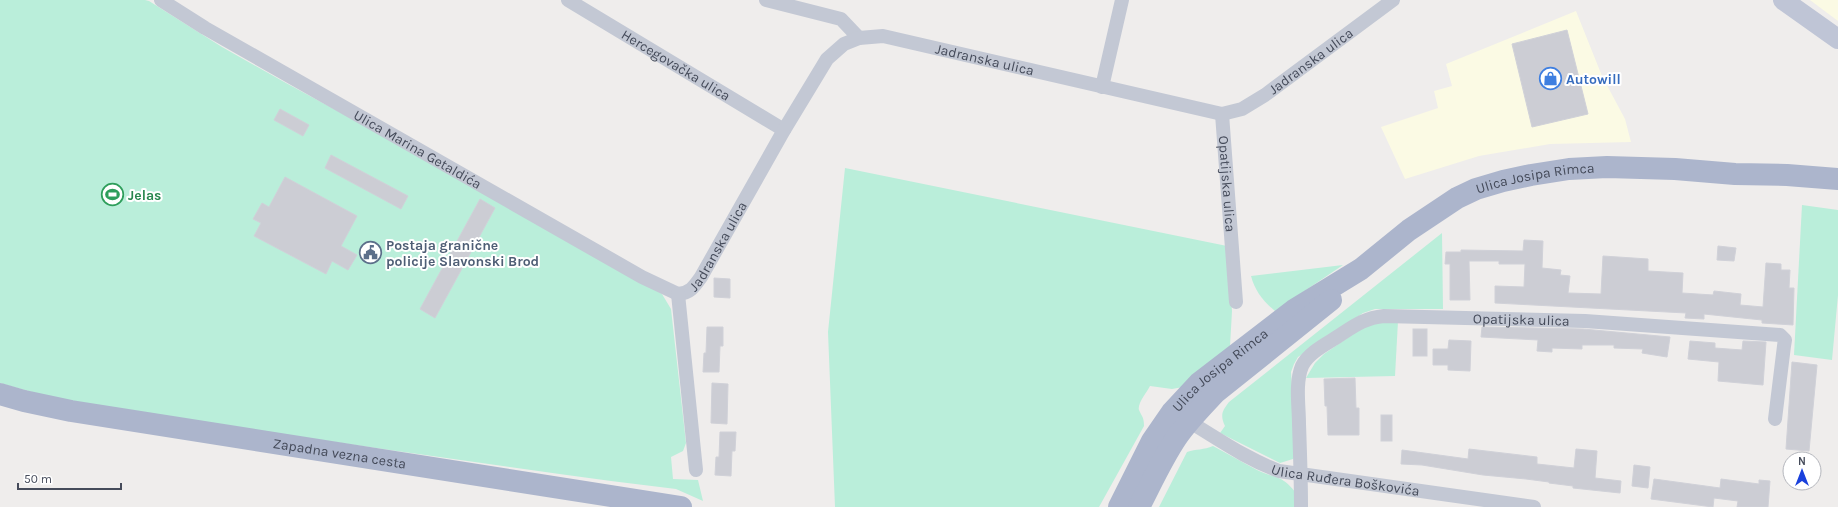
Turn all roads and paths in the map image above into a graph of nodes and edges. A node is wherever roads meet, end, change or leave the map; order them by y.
1 (161, 0) edge
2 (568, 0) edge
3 (766, 0) edge
4 (1122, 0) edge
5 (1392, 0) edge
6 (1783, 0) edge
7 (859, 38) junction
8 (1838, 39) edge
9 (1102, 87) junction
10 (1222, 114) junction
11 (784, 130) junction
12 (1735, 174) junction
13 (1838, 179) edge
14 (1838, 192) edge
15 (678, 294) junction
16 (1236, 302) dead end
17 (0, 394) edge
18 (1181, 416) junction
19 (1775, 419) dead end
20 (696, 470) dead end
21 (1301, 475) junction
22 (681, 507) edge
23 (1119, 507) edge
24 (1139, 507) edge
25 (1301, 507) edge
26 (1534, 507) edge

1 - 15 street, Ulica Marina Getaldića
2 - 11 street, Hercegovačka ulica
3 - 7 street
4 - 9 street
5 - 10 street, Jadranska ulica
6 - 8 main road
7 - 9 street, Jadranska ulica
7 - 11 street, Jadranska ulica
9 - 10 street, Jadranska ulica
10 - 16 street, Opatijska ulica
11 - 15 street, Jadranska ulica
12 - 13 main road, Ulica Josipa Rimca
12 - 14 main road, Ulica Josipa Rimca
12 - 18 main road, Ulica Josipa Rimca
15 - 20 street
17 - 22 main road, Zapadna vezna cesta
18 - 21 street, Ulica Ruđera Boškovića
18 - 23 main road, Ulica Josipa Rimca
18 - 24 main road, Ulica Josipa Rimca
19 - 21 street, Opatijska ulica
21 - 25 street
21 - 26 street, Ulica Ruđera Boškovića

